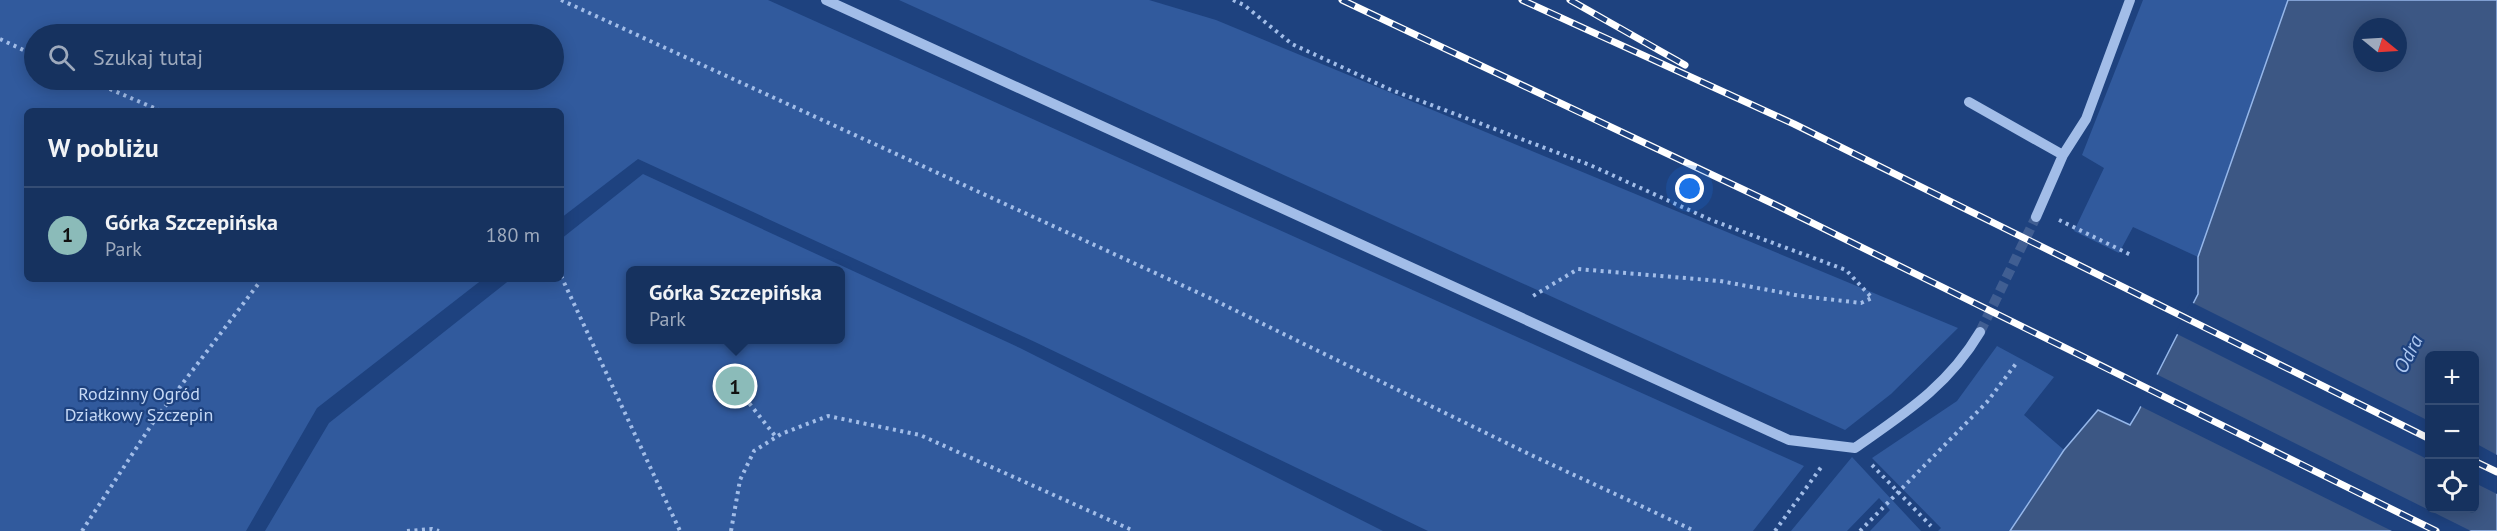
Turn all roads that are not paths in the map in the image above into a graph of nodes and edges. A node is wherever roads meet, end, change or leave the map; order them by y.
1 (826, 0) edge
2 (2130, 0) edge
3 (1969, 102) dead end
4 (2064, 155) junction
5 (2036, 217) tunnel mouth
6 (1980, 332) tunnel mouth

1 - 6 street
2 - 4 street
3 - 4 street
4 - 5 street

